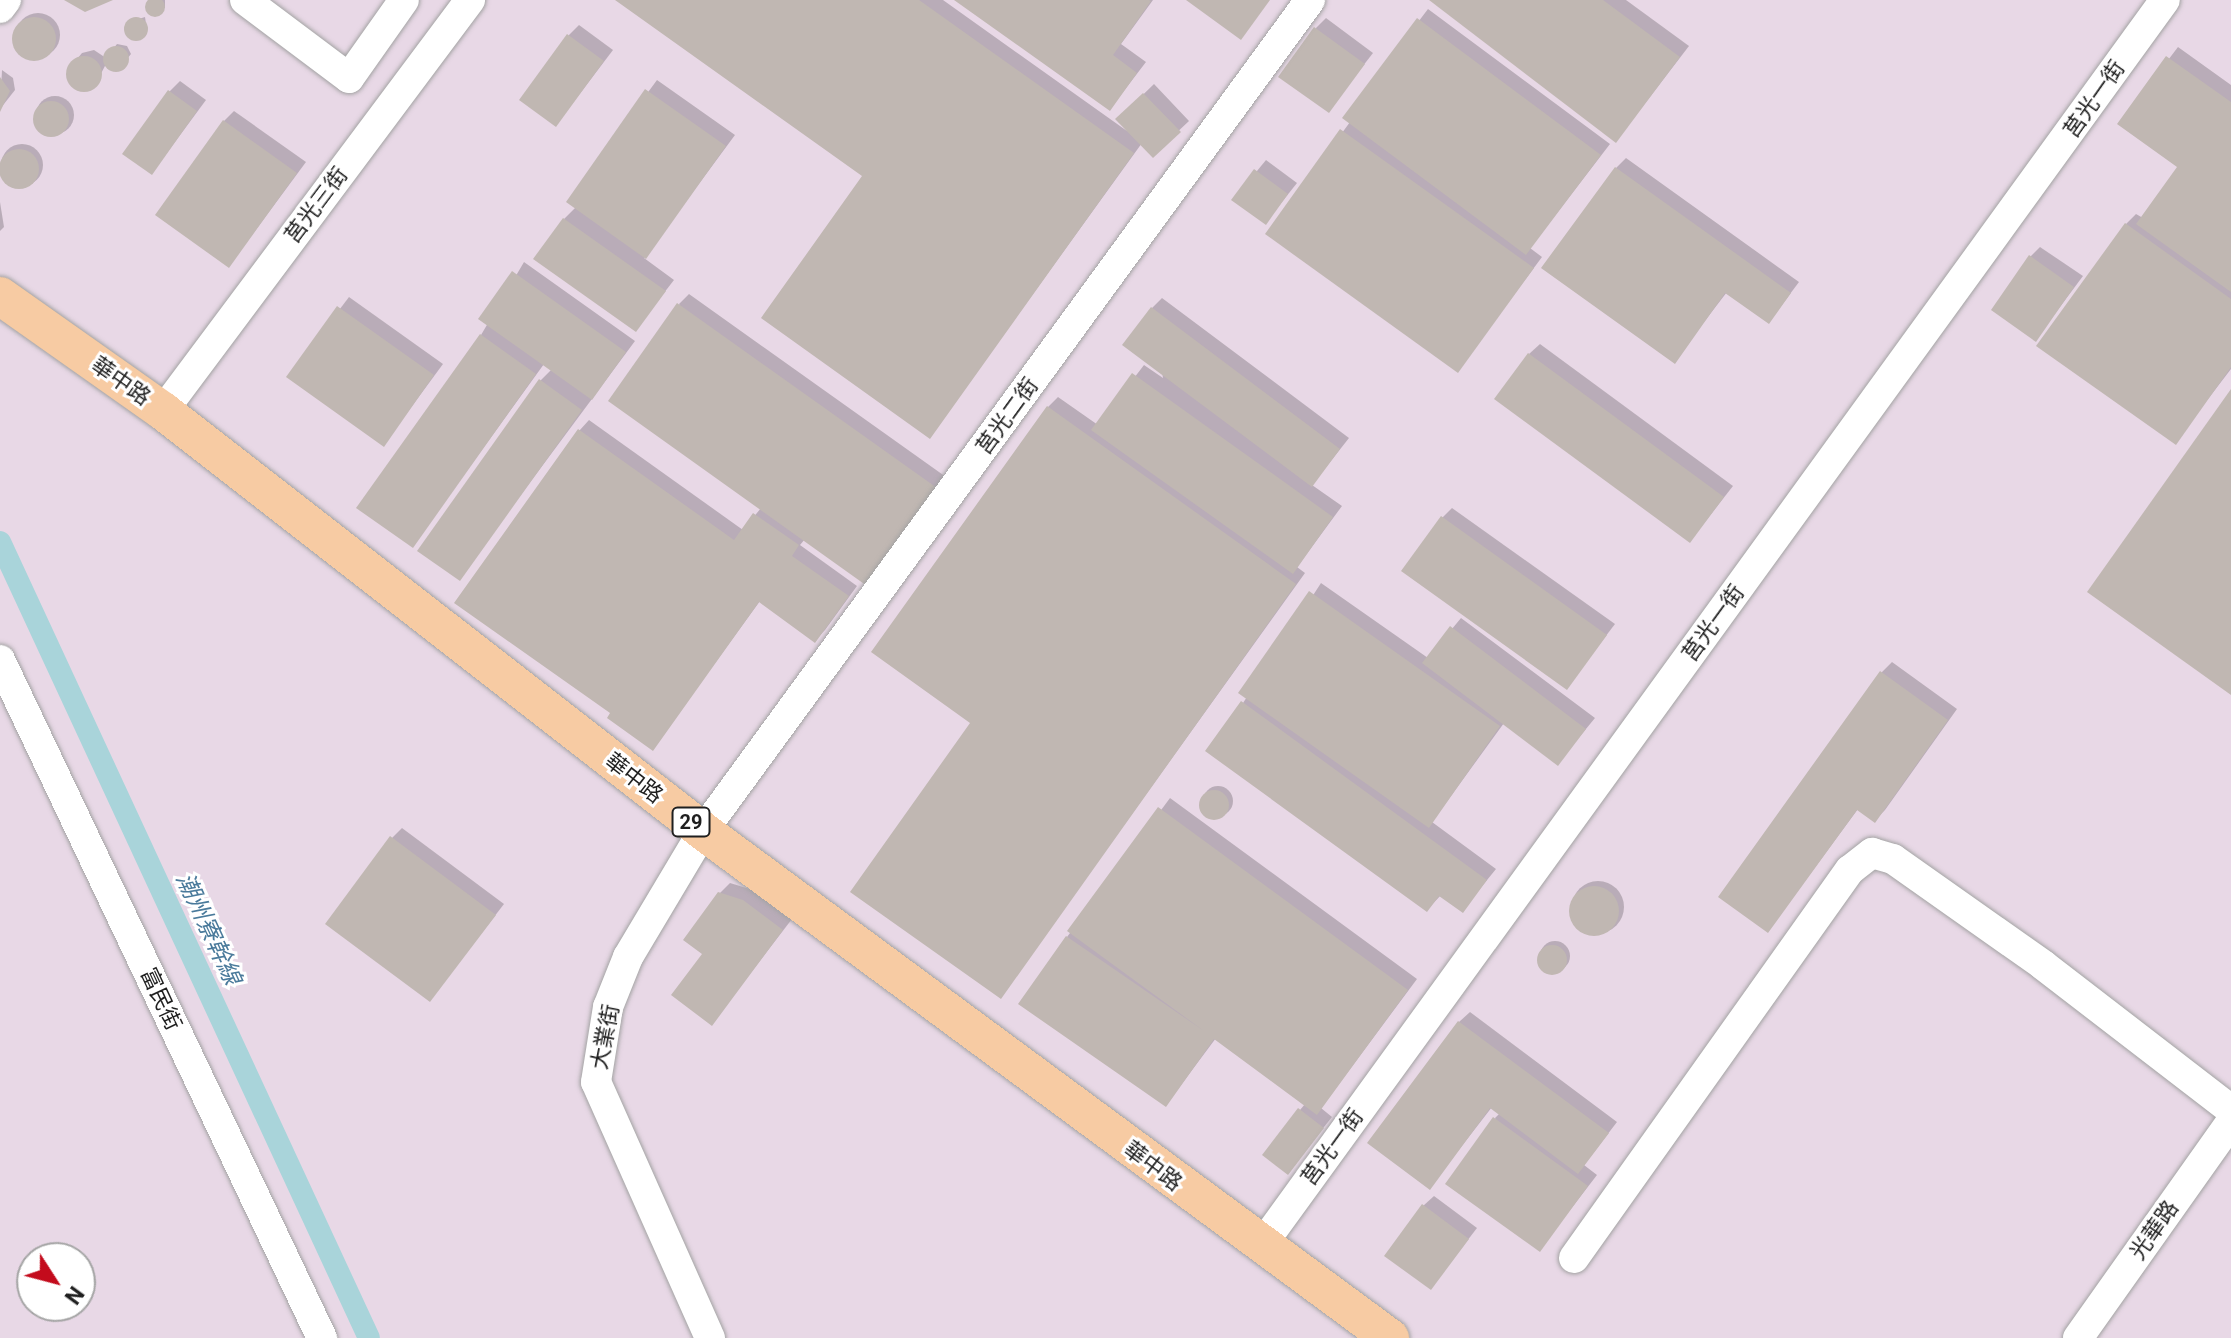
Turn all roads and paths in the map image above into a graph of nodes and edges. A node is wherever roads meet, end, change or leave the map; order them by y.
1 (6, 0) edge
2 (245, 0) edge
3 (404, 0) edge
4 (470, 0) edge
5 (1310, 0) edge
6 (2165, 0) edge
7 (0, 8) edge
8 (0, 296) edge
9 (163, 411) junction
10 (0, 660) edge
11 (703, 831) junction
12 (2231, 1110) edge
13 (2231, 1122) edge
14 (1261, 1246) junction
15 (1574, 1258) dead end
16 (322, 1338) edge
17 (710, 1338) edge
18 (1390, 1338) edge
19 (2078, 1338) edge

1 - 7 street
2 - 3 street
4 - 9 street, 莒光三街
5 - 11 street, 莒光二街
6 - 14 street, 莒光一街
8 - 9 main road, 華中路 / 29
9 - 11 main road, 華中路 / 29
10 - 16 street, 富民街
11 - 14 main road, 華中路 / 29
11 - 17 street, 大業街
12 - 15 street
13 - 19 street, 光華路
14 - 18 main road, 華中路 / 29

